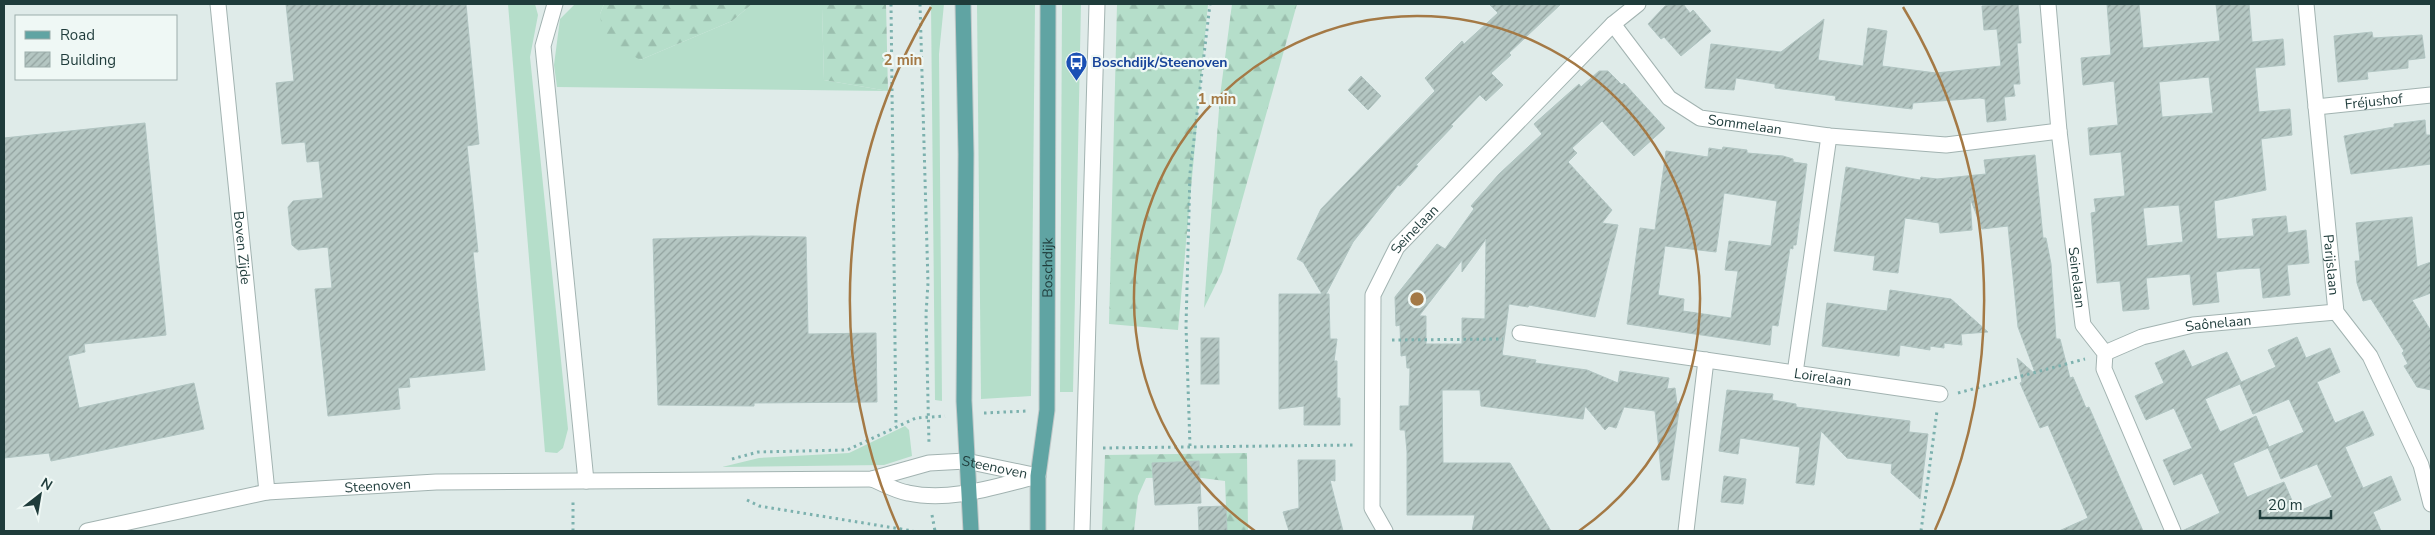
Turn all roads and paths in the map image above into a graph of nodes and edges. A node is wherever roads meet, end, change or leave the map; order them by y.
1 (218, 4) edge
2 (554, 4) edge
3 (891, 4) edge
4 (920, 4) edge
5 (963, 4) edge
6 (1048, 4) edge
7 (1097, 4) edge
8 (1210, 4) edge
9 (1638, 4) edge
10 (2048, 4) edge
11 (2306, 4) edge
12 (1613, 24) junction
13 (2431, 95) edge
14 (2316, 107) junction
15 (2059, 131) junction
16 (1829, 136) junction
17 (2336, 312) junction
18 (1520, 333) joint
19 (1372, 340) junction
20 (2105, 353) junction
21 (1706, 360) junction
22 (1795, 373) junction
23 (1940, 394) junction
24 (1047, 410) junction
25 (965, 415) junction
26 (930, 417) junction
27 (896, 427) junction
28 (1372, 445) junction
29 (1190, 446) junction
30 (1086, 448) junction
31 (726, 461) dead end
32 (966, 461) junction
33 (1038, 476) junction
34 (872, 479) junction
35 (580, 480) junction
36 (267, 492) junction
37 (968, 494) junction
38 (741, 496) dead end
39 (2431, 504) edge
40 (87, 531) edge
41 (573, 531) edge
42 (913, 531) edge
43 (971, 531) edge
44 (1038, 531) edge
45 (1082, 531) edge
46 (1385, 531) edge
47 (1686, 531) edge
48 (1920, 531) edge
49 (2173, 531) edge

1 - 36 street, Boven Zijde
2 - 35 street
3 - 27 path
4 - 26 path
5 - 25 main road
6 - 24 main road, Boschdijk
7 - 30 street
8 - 29 path
9 - 12 street, Seinelaan
10 - 15 street, Seinelaan
11 - 14 street, Parijslaan
12 - 16 street, Sommelaan
12 - 19 street, Seinelaan
13 - 14 street, Fréjushof
14 - 17 street, Parijslaan
15 - 16 street, Sommelaan
15 - 20 street, Seinelaan
16 - 22 street
17 - 20 street, Saônelaan
17 - 39 street, Parijslaan
18 - 19 path
18 - 21 street, Loirelaan
19 - 28 street, Seinelaan
20 - 23 path
20 - 49 street
21 - 22 street, Loirelaan
21 - 47 street
22 - 23 street, Loirelaan
23 - 48 path
24 - 25 path
24 - 33 main road, Boschdijk
25 - 26 path
25 - 32 main road
26 - 27 path
27 - 31 path
28 - 29 path
28 - 46 street, Seinelaan
29 - 30 path
30 - 45 street
32 - 33 street, Steenoven
32 - 34 street, Steenoven
32 - 37 main road
33 - 37 street, Steenoven
33 - 44 main road, Boschdijk
34 - 35 street, Steenoven
34 - 37 street, Steenoven
35 - 36 street, Steenoven
35 - 41 path
36 - 40 street, Steenoven
37 - 43 main road
38 - 42 path

